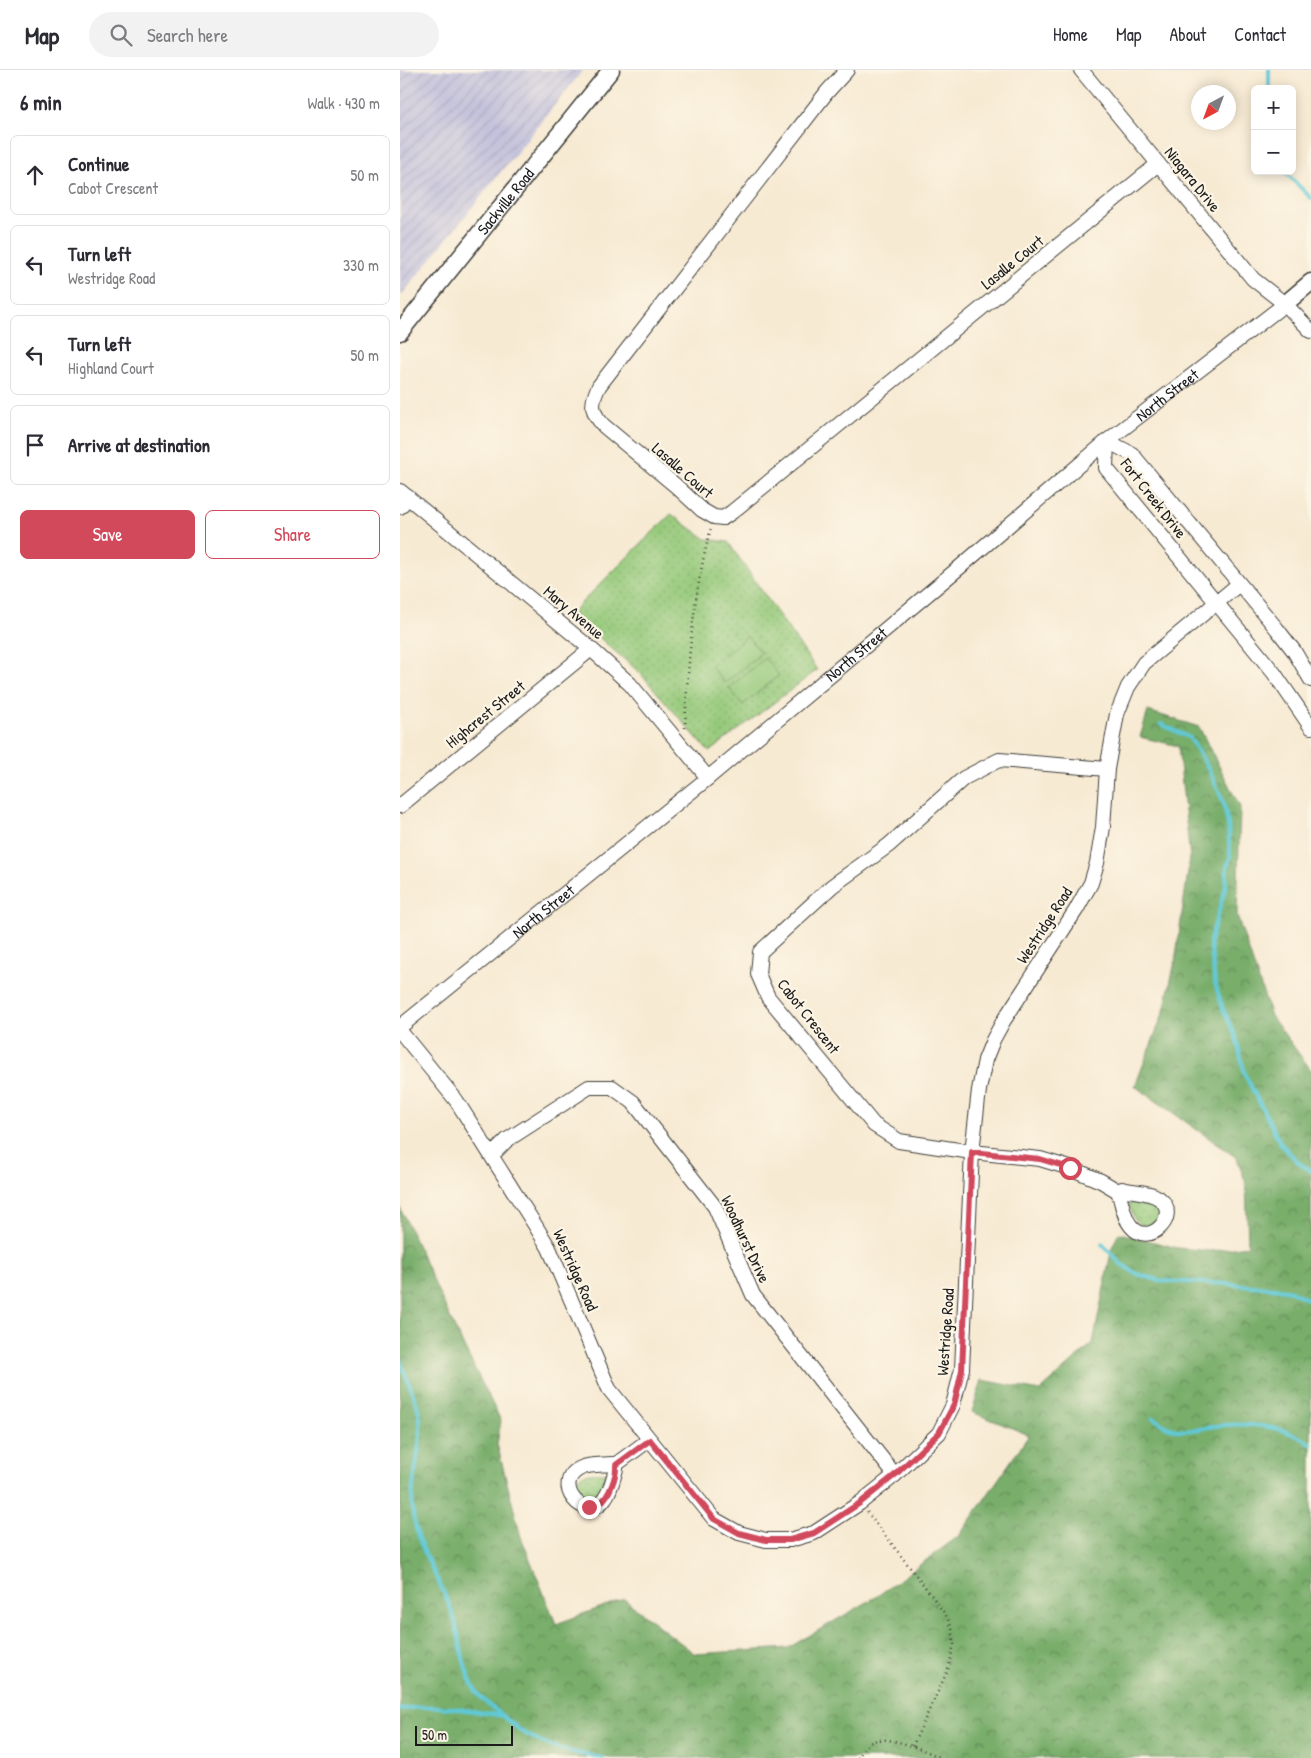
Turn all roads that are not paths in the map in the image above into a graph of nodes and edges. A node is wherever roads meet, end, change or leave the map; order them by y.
1 (611, 70) edge
2 (847, 70) edge
3 (1081, 70) edge
4 (1158, 164) junction
5 (1311, 282) edge
6 (1285, 304) junction
7 (1311, 331) edge
8 (400, 332) edge
9 (1107, 441) junction
10 (403, 498) edge
11 (1239, 584) junction
12 (1216, 604) junction
13 (591, 649) junction
14 (1311, 680) edge
15 (1311, 727) edge
16 (1106, 769) junction
17 (708, 778) junction
18 (400, 806) edge
19 (400, 1026) edge
20 (400, 1031) edge
21 (972, 1152) junction
22 (492, 1155) junction
23 (1118, 1191) dead end
24 (650, 1440) junction
25 (616, 1465) dead end
26 (895, 1475) junction

1 - 8 street, Sackville Road
2 - 4 street, Lasalle Court
3 - 4 street, Niagara Drive
4 - 6 street, Niagara Drive
5 - 6 street, North Street
6 - 7 street, Niagara Drive
6 - 9 street, North Street
9 - 11 street, Fort Creek Drive
9 - 12 street, Fort Creek Drive
9 - 17 street, North Street
10 - 13 street, Mary Avenue
11 - 12 street, Westridge Road
11 - 14 street, Fort Creek Drive
12 - 15 street, Fort Creek Drive
12 - 16 street, Westridge Road
13 - 17 street, Mary Avenue
13 - 18 street, Highcrest Street
16 - 21 street, Westridge Road
16 - 21 street, Cabot Crescent
17 - 19 street, North Street
20 - 22 street, Westridge Road
21 - 23 street, Cabot Crescent
21 - 26 street, Westridge Road
22 - 24 street, Westridge Road
22 - 26 street, Woodhurst Drive
24 - 25 street
24 - 26 street, Westridge Road

